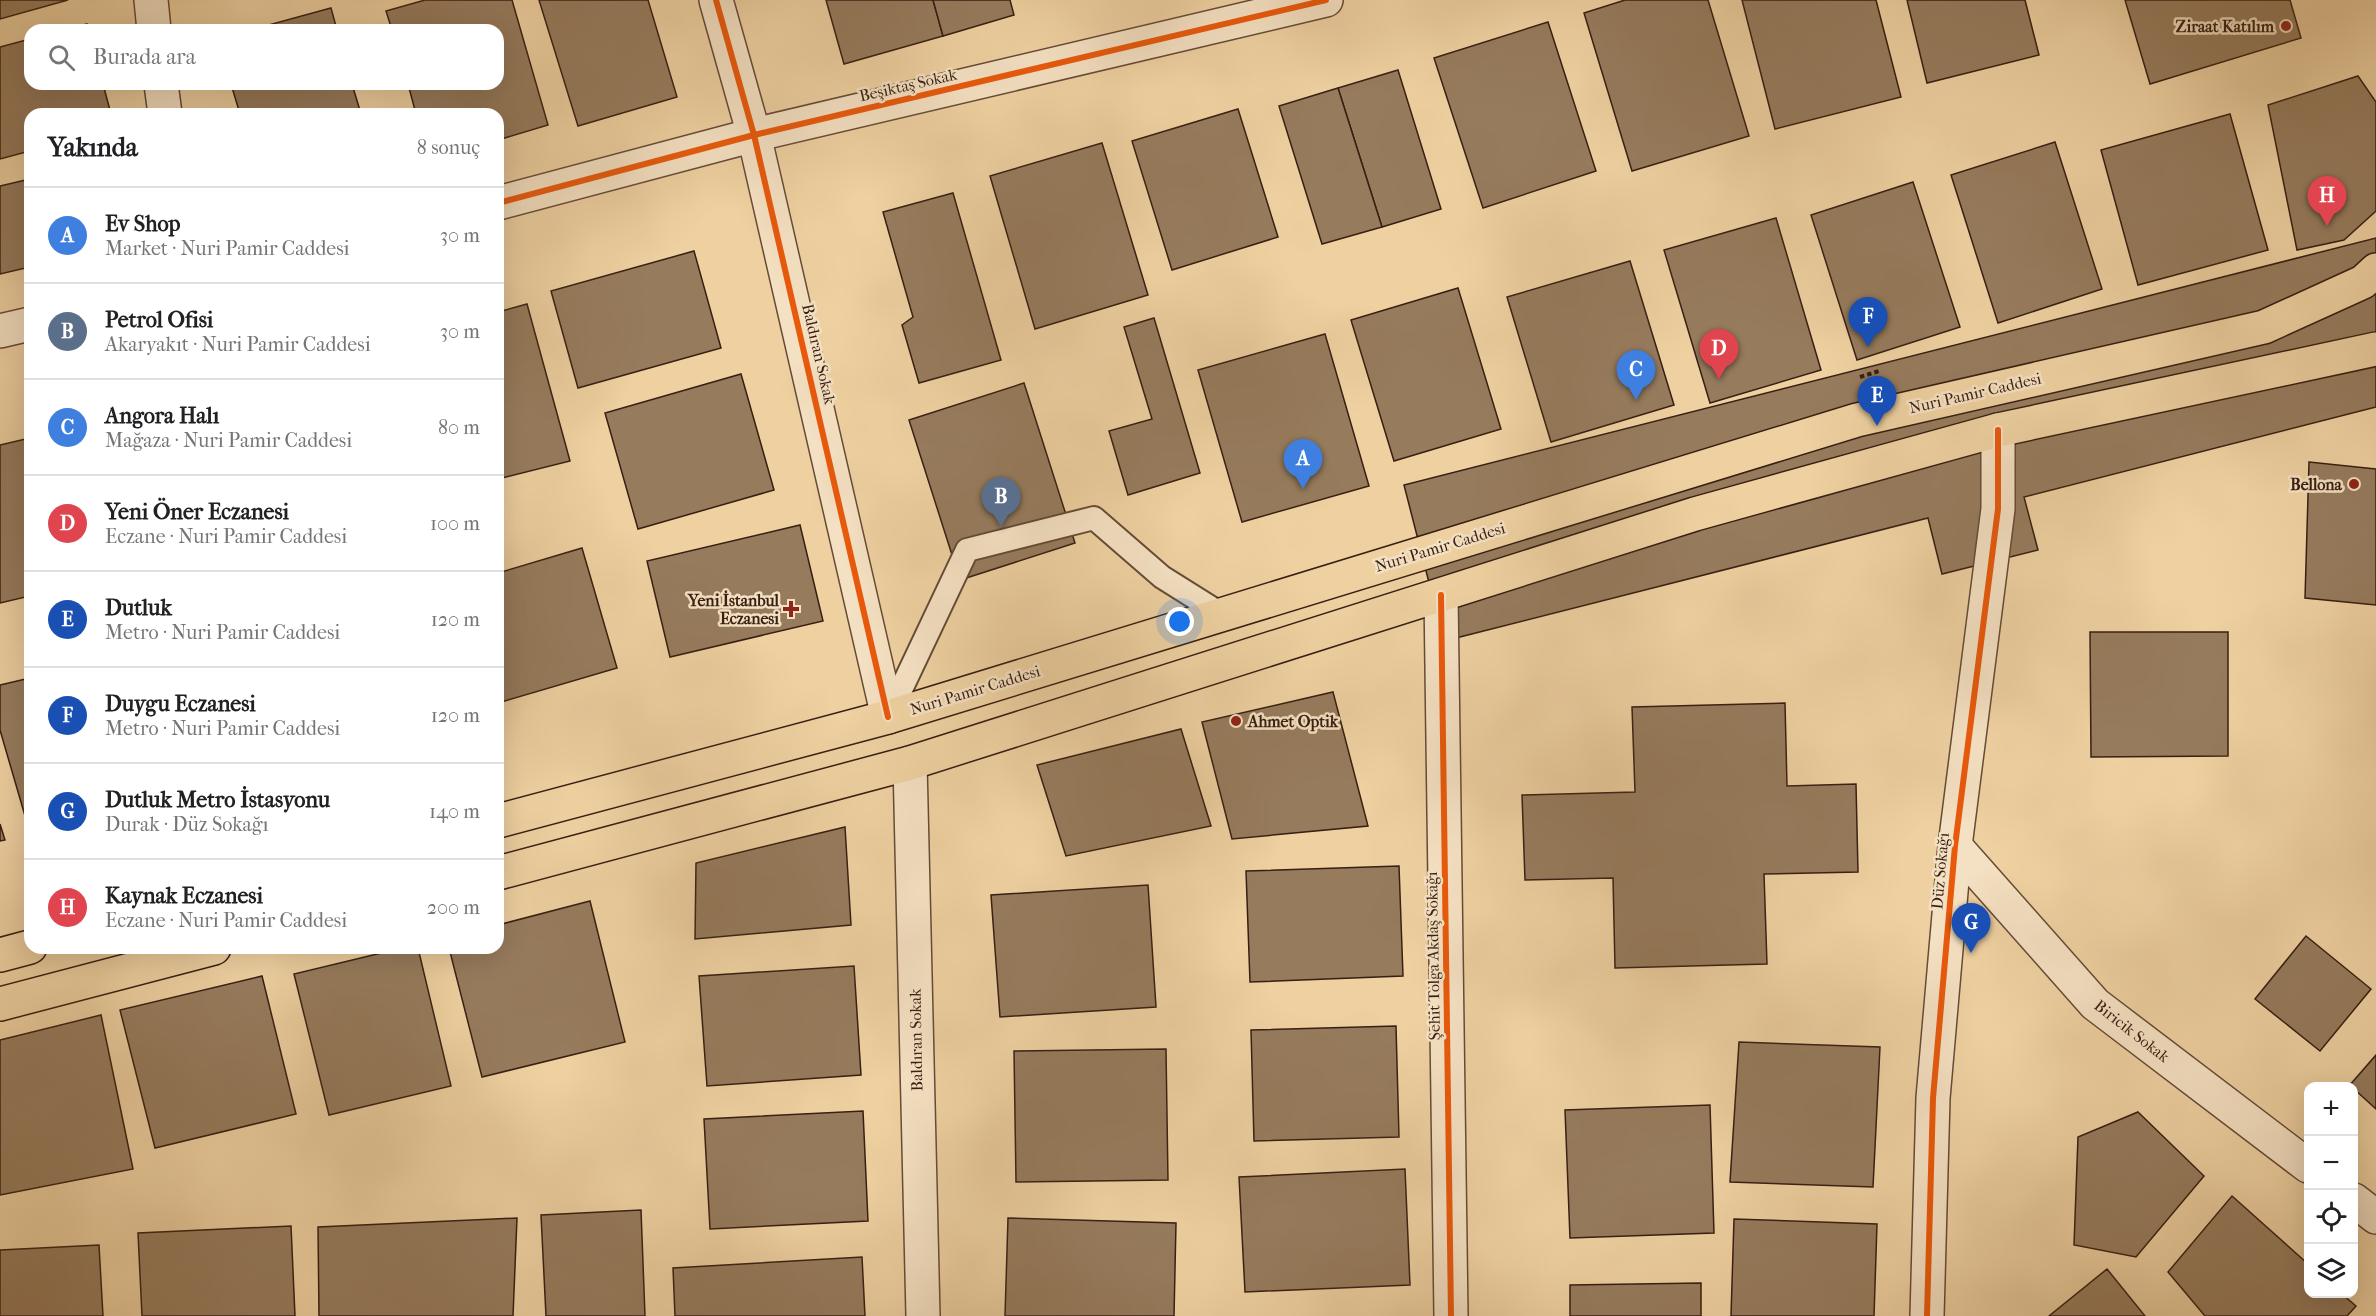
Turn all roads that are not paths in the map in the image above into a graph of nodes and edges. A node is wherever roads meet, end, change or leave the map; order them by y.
1 (151, 0) edge
2 (716, 0) edge
3 (1326, 0) edge
4 (153, 24) edge
5 (162, 90) edge
6 (164, 108) edge
7 (754, 135) junction
8 (504, 201) edge
9 (2376, 270) edge
10 (24, 325) edge
11 (0, 331) edge
12 (2376, 349) edge
13 (1998, 430) junction
14 (1441, 595) junction
15 (1221, 615) junction
16 (888, 717) junction
17 (910, 763) junction
18 (504, 819) edge
19 (1955, 846) junction
20 (504, 871) edge
21 (24, 949) edge
22 (191, 954) edge
23 (0, 955) edge
24 (0, 1004) edge
25 (2304, 1163) edge
26 (2358, 1203) edge
27 (2376, 1217) edge
28 (923, 1316) edge
29 (1451, 1316) edge
30 (1928, 1316) edge

1 - 4 street
2 - 7 street, Baldıran Sokak
3 - 7 street, Beşiktaş Sokak
5 - 6 street
7 - 8 street, Beşiktaş Sokak
7 - 16 street, Baldıran Sokak
9 - 15 main road, Nuri Pamir Caddesi
10 - 11 street
12 - 13 main road
13 - 14 main road
13 - 19 street, Düz Sokağı
14 - 17 main road
14 - 29 street, Şehit Tolga Akdaş Sokağı
15 - 16 main road, Nuri Pamir Caddesi
15 - 16 lane
16 - 18 main road, Nuri Pamir Caddesi
17 - 20 main road
17 - 28 street, Baldıran Sokak
19 - 25 street, Biricik Sokak
19 - 30 street, Düz Sokağı
21 - 23 main road
22 - 24 main road
26 - 27 street

